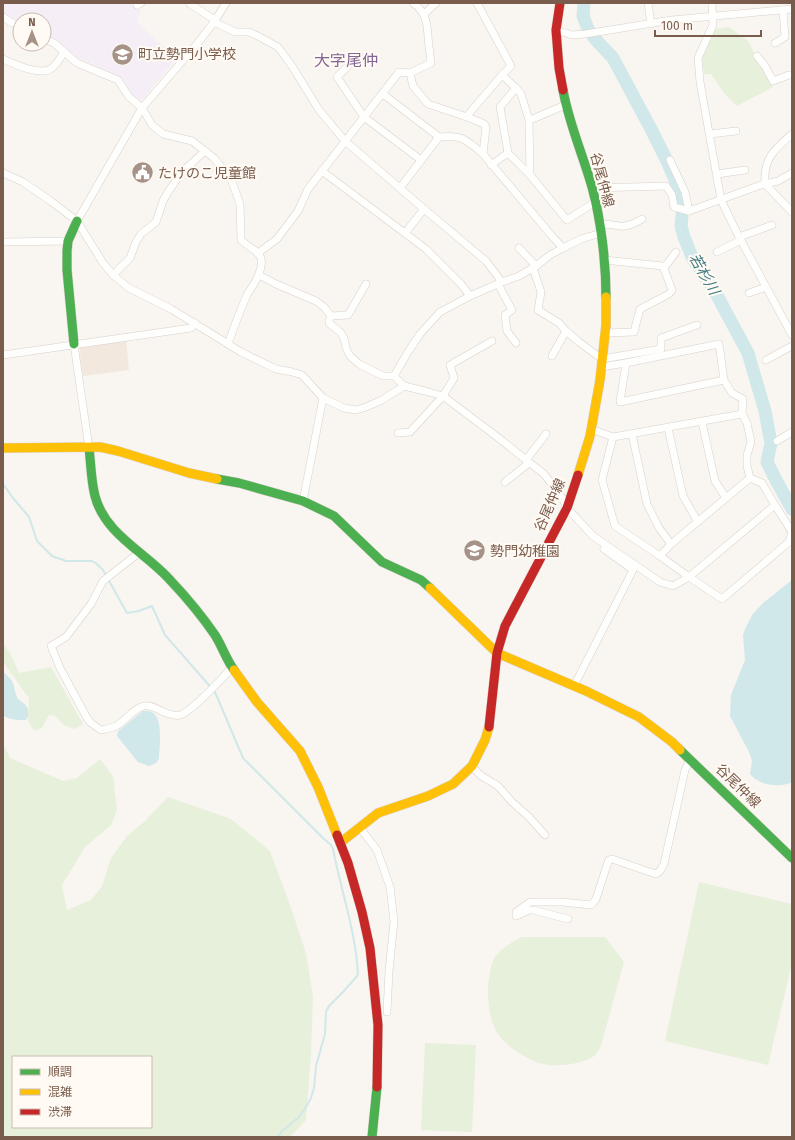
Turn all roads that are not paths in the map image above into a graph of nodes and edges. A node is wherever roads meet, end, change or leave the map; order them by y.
1 (226, 3) edge
2 (413, 3) edge
3 (436, 3) edge
4 (477, 3) edge
5 (560, 3) edge
6 (648, 3) edge
7 (712, 3) edge
8 (190, 4) edge
9 (792, 9) edge
10 (783, 10) junction
11 (424, 14) junction
12 (3, 17) edge
13 (713, 17) junction
14 (215, 21) junction
15 (12, 23) edge
16 (651, 24) junction
17 (556, 30) junction
18 (52, 42) edge
19 (775, 43) dead end
20 (64, 52) junction
21 (359, 55) dead end
22 (757, 56) dead end
23 (3, 59) edge
24 (410, 73) junction
25 (502, 75) junction
26 (792, 75) edge
27 (516, 88) junction
28 (383, 94) junction
29 (565, 105) junction
30 (142, 108) junction
31 (364, 117) junction
32 (466, 117) junction
33 (529, 120) junction
34 (736, 131) dead end
35 (710, 134) junction
36 (792, 134) edge
37 (439, 137) junction
38 (345, 141) junction
39 (205, 151) junction
40 (508, 153) junction
41 (483, 154) junction
42 (421, 160) junction
43 (670, 160) dead end
44 (491, 165) junction
45 (745, 170) dead end
46 (322, 171) junction
47 (3, 173) edge
48 (792, 173) edge
49 (717, 174) junction
50 (530, 175) junction
51 (765, 184) junction
52 (400, 188) junction
53 (592, 188) junction
54 (721, 200) junction
55 (595, 202) junction
56 (424, 209) junction
57 (689, 211) junction
58 (792, 212) edge
59 (642, 219) dead end
60 (77, 221) junction
61 (772, 225) dead end
62 (600, 229) junction
63 (405, 233) junction
64 (740, 239) junction
65 (68, 241) junction
66 (3, 242) edge
67 (519, 248) dead end
68 (563, 248) junction
69 (676, 252) dead end
70 (717, 252) dead end
71 (258, 253) junction
72 (604, 260) junction
73 (535, 267) junction
74 (664, 268) junction
75 (113, 275) junction
76 (259, 275) junction
77 (500, 283) junction
78 (366, 284) dead end
79 (766, 287) junction
80 (749, 293) dead end
81 (470, 296) junction
82 (331, 316) junction
83 (195, 323) junction
84 (697, 325) dead end
85 (566, 331) junction
86 (605, 334) junction
87 (792, 335) edge
88 (492, 341) dead end
89 (516, 343) dead end
90 (74, 344) junction
91 (228, 344) junction
92 (792, 346) edge
93 (3, 355) edge
94 (552, 356) dead end
95 (766, 360) dead end
96 (602, 363) junction
97 (626, 364) junction
98 (394, 376) junction
99 (724, 380) junction
100 (404, 386) junction
101 (443, 396) junction
102 (323, 398) junction
103 (742, 414) junction
104 (702, 422) junction
105 (668, 428) junction
106 (591, 429) junction
107 (792, 432) edge
108 (398, 434) dead end
109 (546, 434) dead end
110 (632, 434) junction
111 (613, 437) junction
112 (777, 441) dead end
113 (3, 448) edge
114 (89, 448) junction
115 (527, 461) junction
116 (750, 478) junction
117 (505, 482) dead end
118 (726, 498) junction
119 (303, 501) junction
120 (775, 505) junction
121 (567, 508) junction
122 (698, 522) junction
123 (593, 536) junction
124 (671, 544) junction
125 (140, 552) junction
126 (660, 556) junction
127 (689, 577) junction
128 (497, 653) junction
129 (232, 667) junction
130 (574, 686) junction
131 (690, 760) junction
132 (472, 766) junction
133 (360, 828) junction
134 (545, 835) dead end
135 (340, 843) junction
136 (792, 858) edge
137 (568, 919) dead end
138 (387, 1012) dead end
139 (372, 1137) edge

1 - 14 street
2 - 11 street
3 - 11 street
4 - 25 street
5 - 17 street, 谷尾仲線
6 - 16 street
7 - 13 street
8 - 14 street
9 - 10 street
10 - 13 street
10 - 19 street
11 - 24 street
12 - 15 street
13 - 16 street
13 - 35 street
14 - 30 street
14 - 38 street
16 - 17 street
17 - 29 street, 谷尾仲線
18 - 20 street
20 - 23 street
20 - 30 street
21 - 31 street
22 - 26 street
24 - 28 street
24 - 32 street
25 - 27 street
25 - 32 street
27 - 33 street
27 - 40 street
28 - 31 street
28 - 37 street
29 - 33 street
29 - 53 street, 谷尾仲線
30 - 39 street
30 - 60 street
31 - 38 street
31 - 42 street
32 - 41 street
33 - 50 street
34 - 35 street
35 - 49 street
36 - 51 street
37 - 41 street
37 - 42 street
38 - 46 street
38 - 52 street
39 - 71 street
39 - 75 street
40 - 44 street
40 - 50 street
41 - 44 street
42 - 52 street
43 - 57 street
44 - 68 street
45 - 49 street
46 - 63 street
46 - 71 street
47 - 60 street
48 - 51 street
49 - 54 street
50 - 55 street
51 - 54 street
51 - 58 street
52 - 56 street
53 - 55 street, 谷尾仲線
53 - 57 street
54 - 57 street
54 - 64 street
55 - 62 street, 谷尾仲線
56 - 63 street
56 - 77 street
59 - 62 street
60 - 65 street
60 - 75 street
61 - 64 street
62 - 68 street
62 - 72 street, 谷尾仲線
63 - 81 street
64 - 70 street
64 - 79 street
65 - 66 street
65 - 90 street
67 - 73 street
68 - 73 street
69 - 74 street
71 - 76 street
72 - 74 street
72 - 86 street, 谷尾仲線
73 - 77 street
73 - 85 street
74 - 86 street
75 - 83 street
76 - 82 street
76 - 91 street
77 - 81 street
77 - 89 street
78 - 82 street
79 - 80 street
79 - 87 street
81 - 98 street
82 - 98 street
83 - 90 street
83 - 91 street
84 - 96 street
85 - 94 street
85 - 96 street
86 - 96 street, 谷尾仲線
88 - 101 street
90 - 93 street
90 - 114 street
91 - 102 street
92 - 95 street
96 - 97 street
96 - 106 street, 谷尾仲線
97 - 99 street
97 - 99 street
98 - 100 street
99 - 103 street
100 - 101 street
100 - 102 street
101 - 108 street
101 - 115 street
102 - 119 street
103 - 104 street
103 - 116 street
104 - 105 street
104 - 118 street
105 - 110 street
105 - 122 street
106 - 111 street
106 - 121 street, 谷尾仲線
107 - 112 street
109 - 115 street
110 - 111 street
110 - 124 street
111 - 126 street
113 - 114 street
114 - 119 street
114 - 125 street
115 - 117 street
115 - 121 street
116 - 118 street
116 - 120 street
118 - 122 street
119 - 128 street
120 - 127 street
120 - 127 street
121 - 123 street
121 - 128 street, 谷尾仲線
122 - 124 street
123 - 127 street
123 - 130 street
124 - 126 street
125 - 129 street
125 - 129 street
126 - 127 street
128 - 130 street, 谷尾仲線
128 - 132 street
129 - 135 street
130 - 131 street, 谷尾仲線
131 - 136 street, 谷尾仲線
131 - 137 street
132 - 133 street
132 - 134 street
133 - 135 street
133 - 138 street
135 - 139 street

